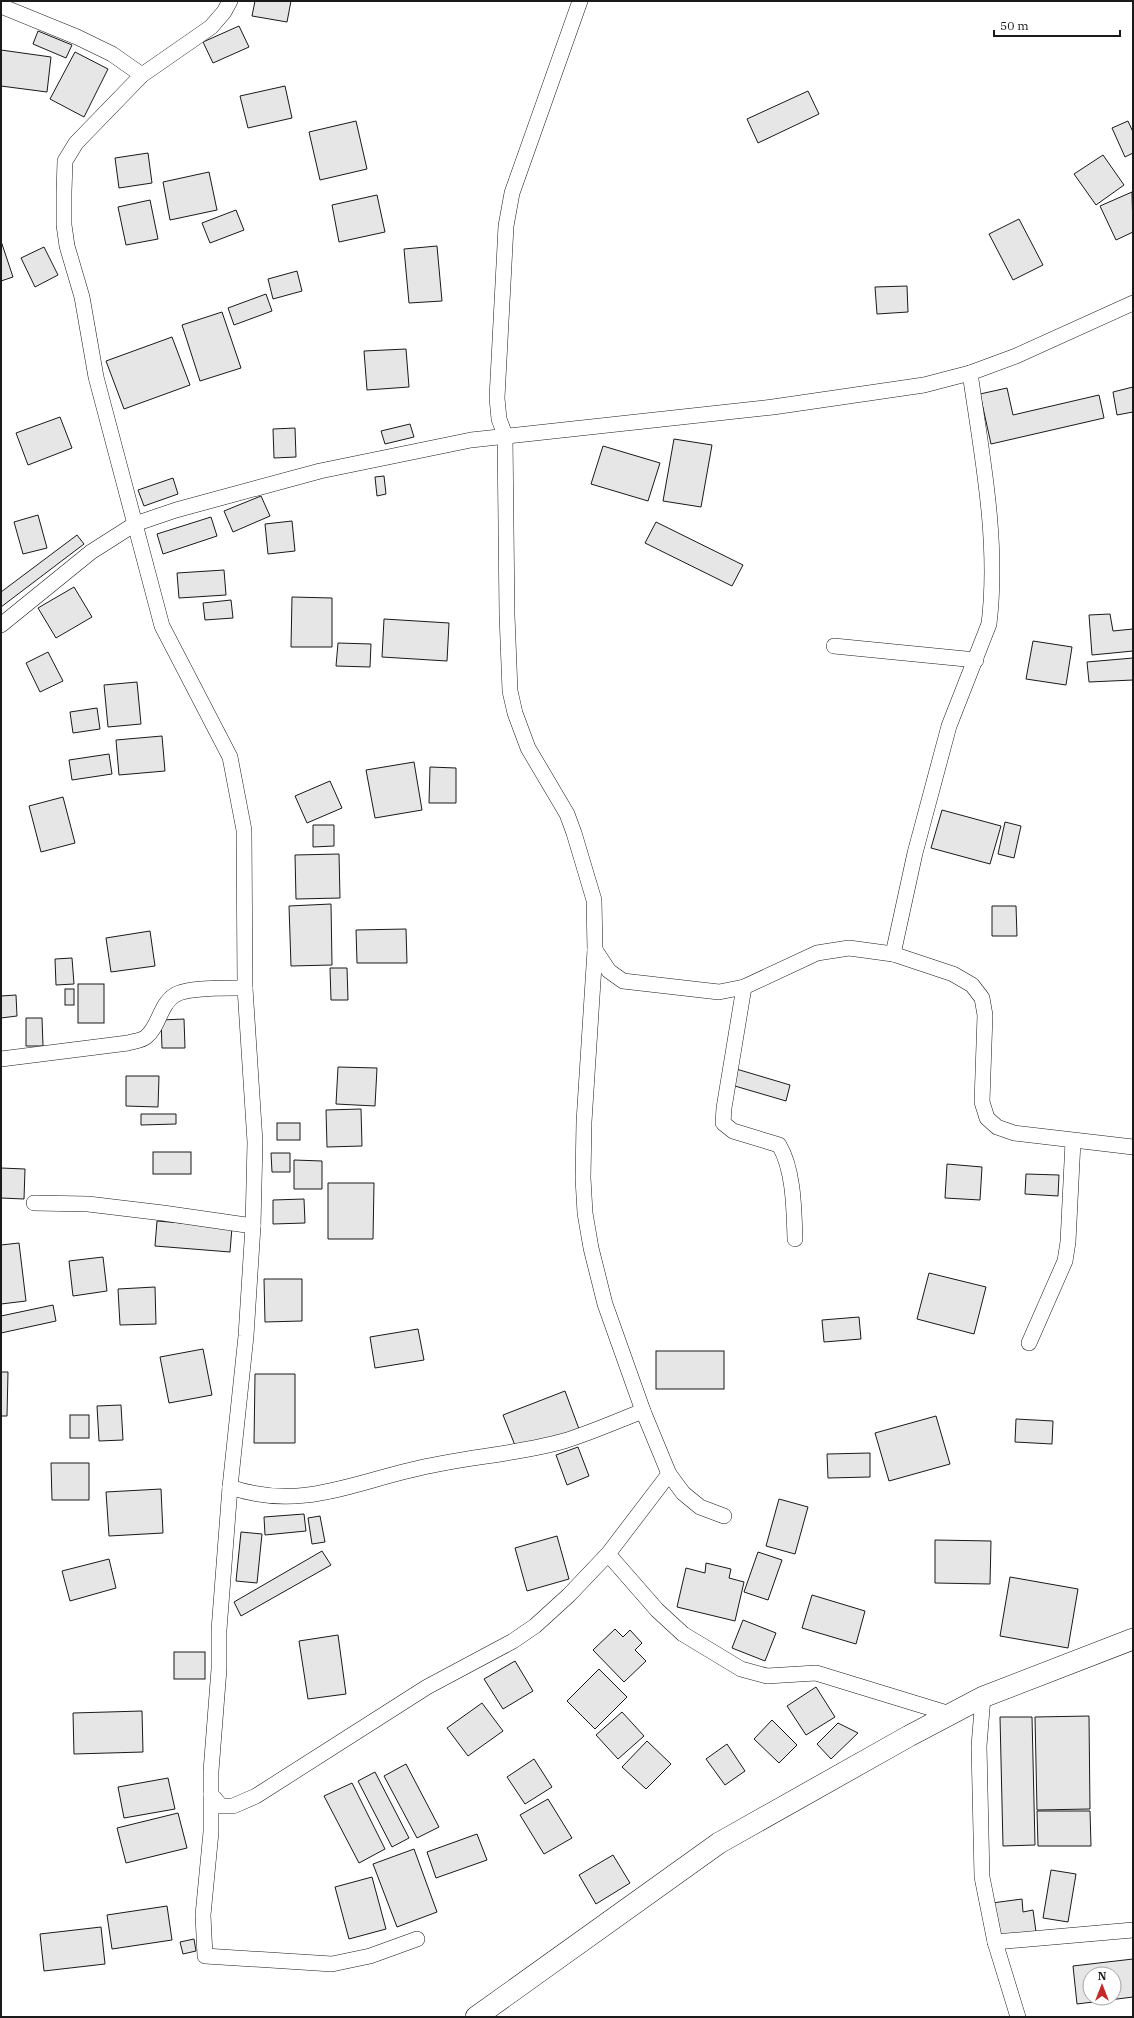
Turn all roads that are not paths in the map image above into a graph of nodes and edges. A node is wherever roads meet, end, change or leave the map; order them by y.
1 (230, 1) edge
2 (580, 1) edge
3 (1, 6) edge
4 (142, 75) junction
5 (1133, 303) edge
6 (970, 373) junction
7 (505, 435) junction
8 (135, 524) junction
9 (1, 625) edge
10 (834, 646) dead end
11 (976, 660) junction
12 (595, 950) junction
13 (893, 954) junction
14 (744, 987) junction
15 (245, 988) junction
16 (1, 1059) edge
17 (1073, 1141) junction
18 (1133, 1147) edge
19 (34, 1203) dead end
20 (253, 1226) junction
21 (795, 1239) dead end
22 (1030, 1343) dead end
23 (643, 1411) junction
24 (669, 1474) junction
25 (230, 1487) junction
26 (724, 1516) dead end
27 (608, 1554) junction
28 (1133, 1639) edge
29 (983, 1697) junction
30 (950, 1714) junction
31 (211, 1794) junction
32 (1133, 1930) edge
33 (417, 1939) dead end
34 (995, 1942) junction
35 (476, 2017) edge
36 (1018, 2017) edge

1 - 4 street
2 - 7 street
3 - 4 street
4 - 8 street
5 - 6 street
6 - 7 street
6 - 11 street
7 - 8 street
7 - 12 street
8 - 9 street
8 - 15 street
10 - 11 street
11 - 13 street
12 - 14 street
12 - 23 street
13 - 14 street
13 - 17 street
14 - 21 street
15 - 16 street
15 - 20 street
17 - 18 street
17 - 22 street
19 - 20 street
20 - 25 street
23 - 24 street
23 - 25 street
24 - 26 street
24 - 27 street
25 - 31 street
27 - 30 street
27 - 31 street
28 - 29 street
29 - 30 street
29 - 34 street
30 - 35 street
31 - 33 street
32 - 34 street
34 - 36 street

